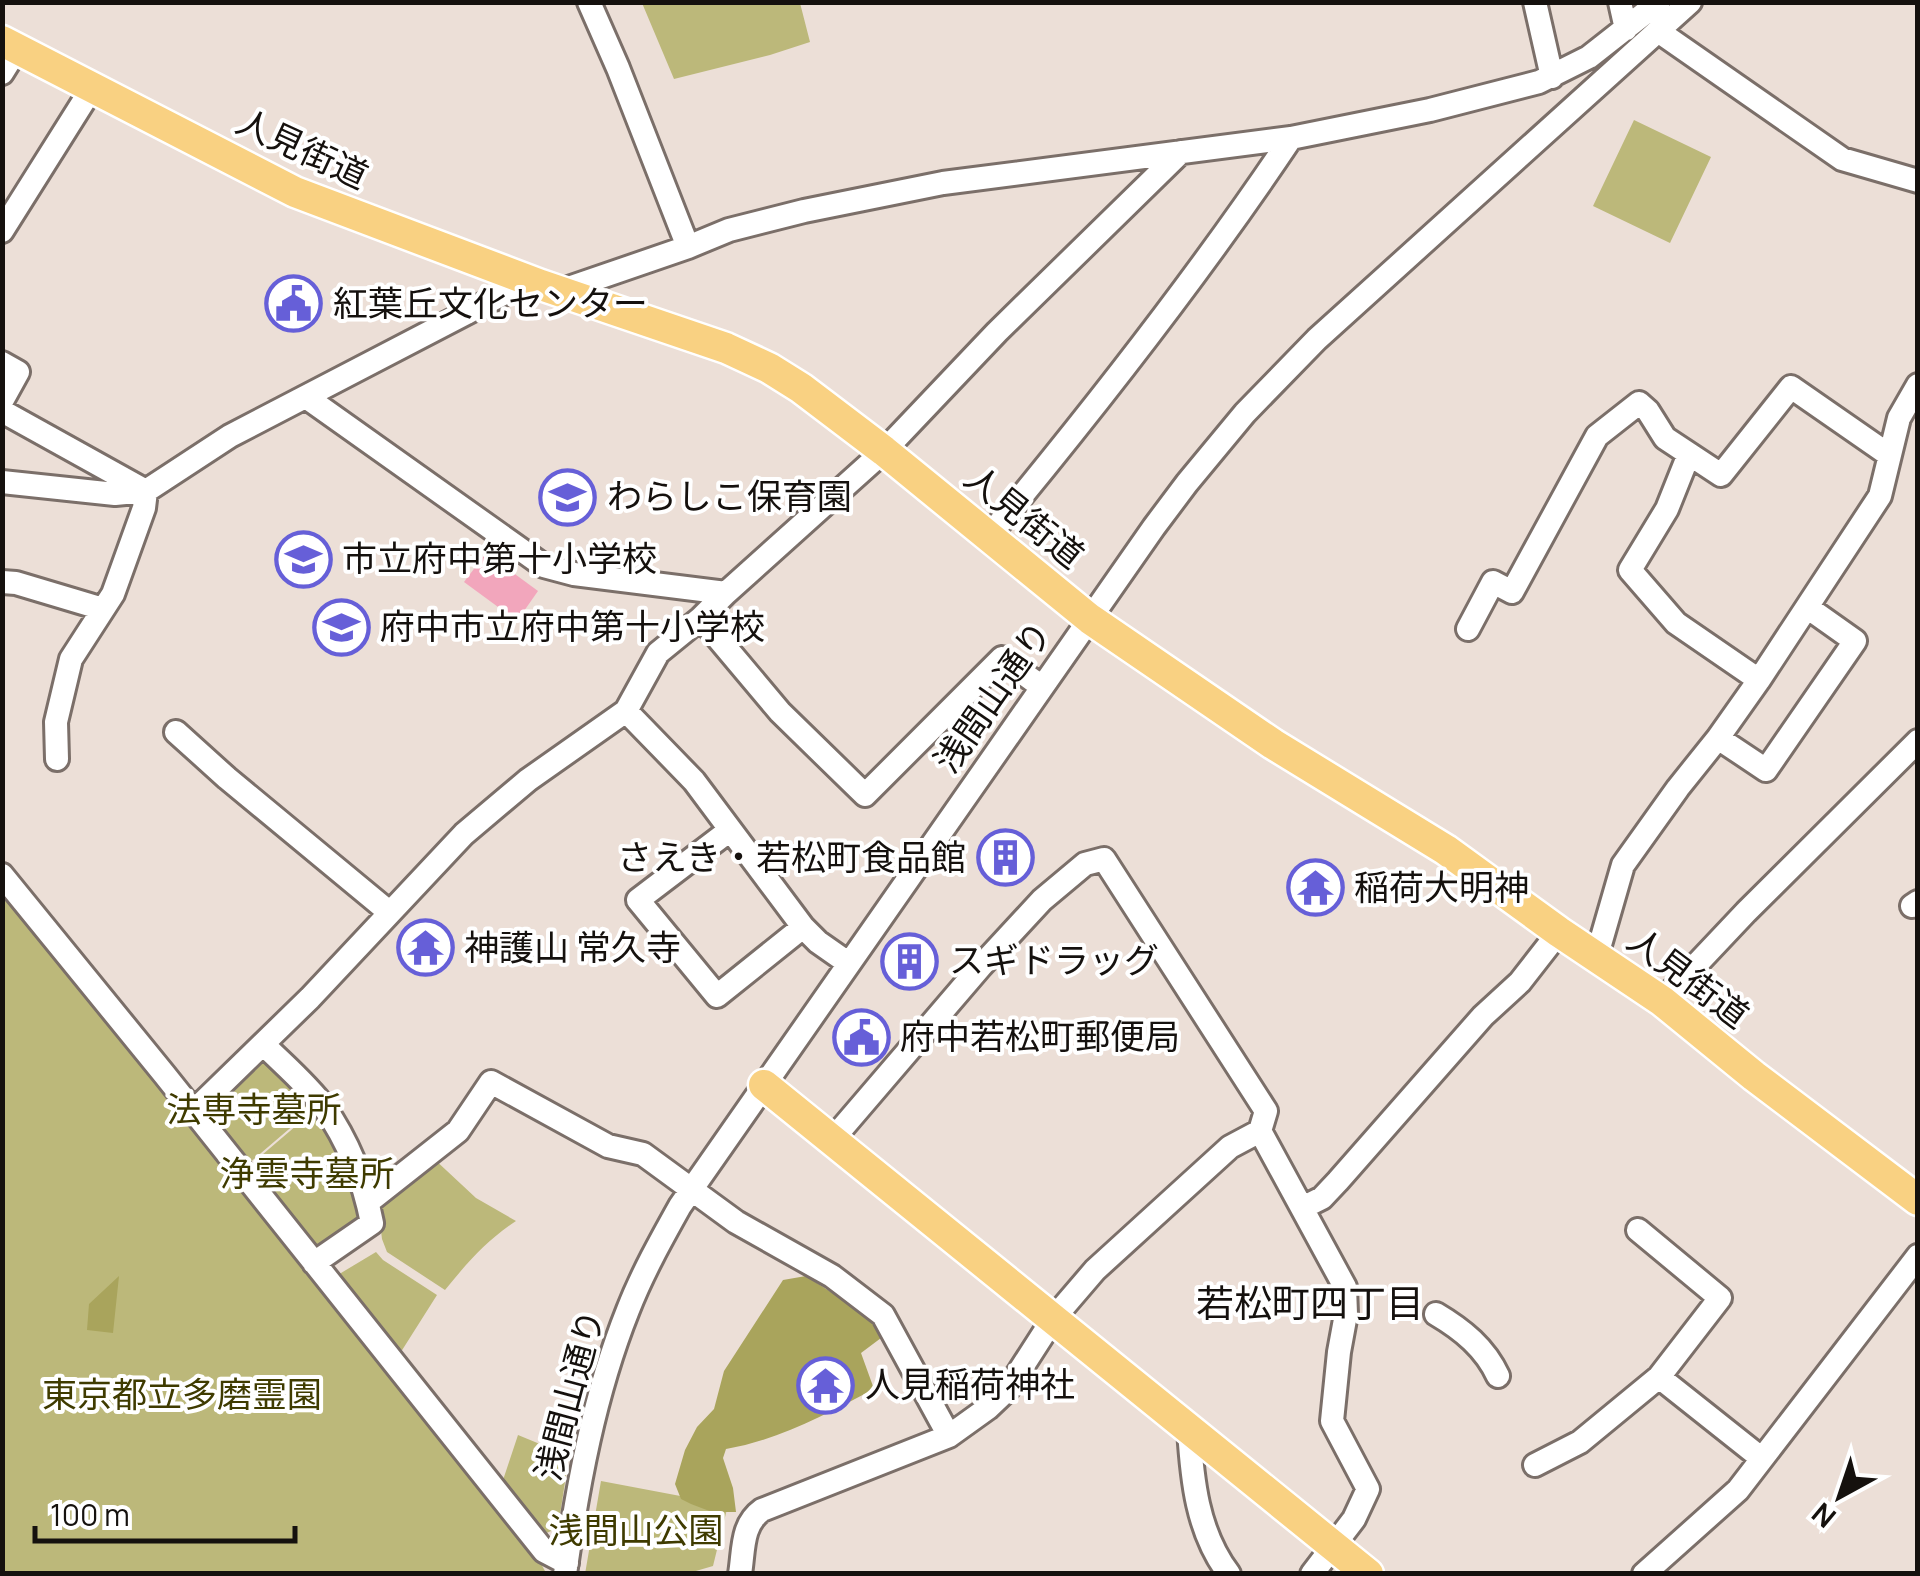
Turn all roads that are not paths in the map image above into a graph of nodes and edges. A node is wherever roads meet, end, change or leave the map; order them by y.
1 (589, 2) edge
2 (1535, 2) edge
3 (1620, 2) edge
4 (1660, 2) edge
5 (1690, 2) edge
6 (1626, 30) junction
7 (1658, 32) junction
8 (7, 54) edge
9 (1552, 76) junction
10 (92, 88) junction
11 (1291, 138) junction
12 (1181, 152) junction
13 (1918, 181) edge
14 (2, 232) edge
15 (688, 247) junction
16 (524, 279) junction
17 (560, 291) junction
18 (2, 363) edge
19 (1918, 385) edge
20 (306, 397) junction
21 (2, 401) edge
22 (2, 411) edge
23 (884, 451) junction
24 (1689, 454) junction
25 (1889, 455) junction
26 (2, 482) edge
27 (146, 491) junction
28 (988, 537) junction
29 (2, 582) edge
30 (726, 593) junction
31 (1807, 607) junction
32 (103, 609) junction
33 (701, 618) junction
34 (1090, 619) junction
35 (1468, 629) dead end
36 (1759, 680) junction
37 (1042, 686) junction
38 (626, 711) junction
39 (176, 732) dead end
40 (1718, 738) junction
41 (1918, 741) edge
42 (57, 759) dead end
43 (730, 830) junction
44 (2, 876) edge
45 (389, 912) junction
46 (803, 927) junction
47 (1559, 932) junction
48 (1597, 955) junction
49 (848, 963) junction
50 (1662, 1000) junction
51 (263, 1044) junction
52 (764, 1085) junction
53 (194, 1111) junction
54 (1260, 1131) junction
55 (832, 1140) junction
56 (690, 1189) junction
57 (1918, 1200) edge
58 (368, 1202) junction
59 (1302, 1208) junction
60 (1638, 1230) dead end
61 (1918, 1256) edge
62 (314, 1263) junction
63 (1436, 1314) dead end
64 (1053, 1318) junction
65 (1498, 1376) dead end
66 (1659, 1377) junction
67 (1189, 1428) junction
68 (949, 1436) junction
69 (1761, 1458) junction
70 (1535, 1465) dead end
71 (1334, 1546) junction
72 (566, 1568) edge
73 (740, 1574) edge
74 (1229, 1574) edge
75 (1312, 1574) edge
76 (1368, 1574) edge
77 (1644, 1574) edge

1 - 15 street
2 - 9 street
3 - 6 street
4 - 6 street
5 - 7 street, 浅間山通り
6 - 9 street
7 - 13 street
7 - 34 street, 浅間山通り
8 - 10 main road, 人見街道
9 - 11 street
10 - 14 street
10 - 16 main road, 人見街道
11 - 12 street
11 - 28 street
12 - 15 street
12 - 23 street
15 - 17 street
16 - 17 main road, 人見街道
16 - 20 street
17 - 23 main road, 人見街道
18 - 21 street
19 - 25 street
20 - 27 street
20 - 30 street
22 - 27 street
23 - 28 main road, 人見街道
23 - 30 street
24 - 25 street
24 - 35 street
24 - 36 street
25 - 31 street
26 - 27 street
27 - 32 street
28 - 34 main road, 人見街道
29 - 32 street
30 - 33 street
31 - 36 street
31 - 40 street
32 - 42 street
33 - 37 street
33 - 38 street
34 - 37 street, 浅間山通り
34 - 47 main road, 人見街道
36 - 40 street
37 - 49 street, 浅間山通り
38 - 43 street
38 - 45 street
39 - 45 street
40 - 48 street
41 - 50 street
43 - 46 street
43 - 46 street
44 - 53 street
45 - 51 street
46 - 49 street
47 - 48 main road, 人見街道
47 - 59 street
48 - 50 main road, 人見街道
49 - 52 street, 浅間山通り
50 - 57 main road, 人見街道
51 - 53 street
51 - 58 street
52 - 55 main road
52 - 56 street, 浅間山通り
53 - 62 street
54 - 55 street
54 - 59 street
54 - 64 street
55 - 64 main road
56 - 58 street
56 - 68 street
56 - 72 street, 浅間山通り
58 - 62 street
59 - 71 street
60 - 66 street
61 - 69 street
62 - 72 street
63 - 65 street
64 - 67 main road
64 - 68 street
66 - 69 street
66 - 70 street
67 - 71 main road
67 - 74 street
68 - 73 street
69 - 77 street
71 - 75 street
71 - 76 main road

